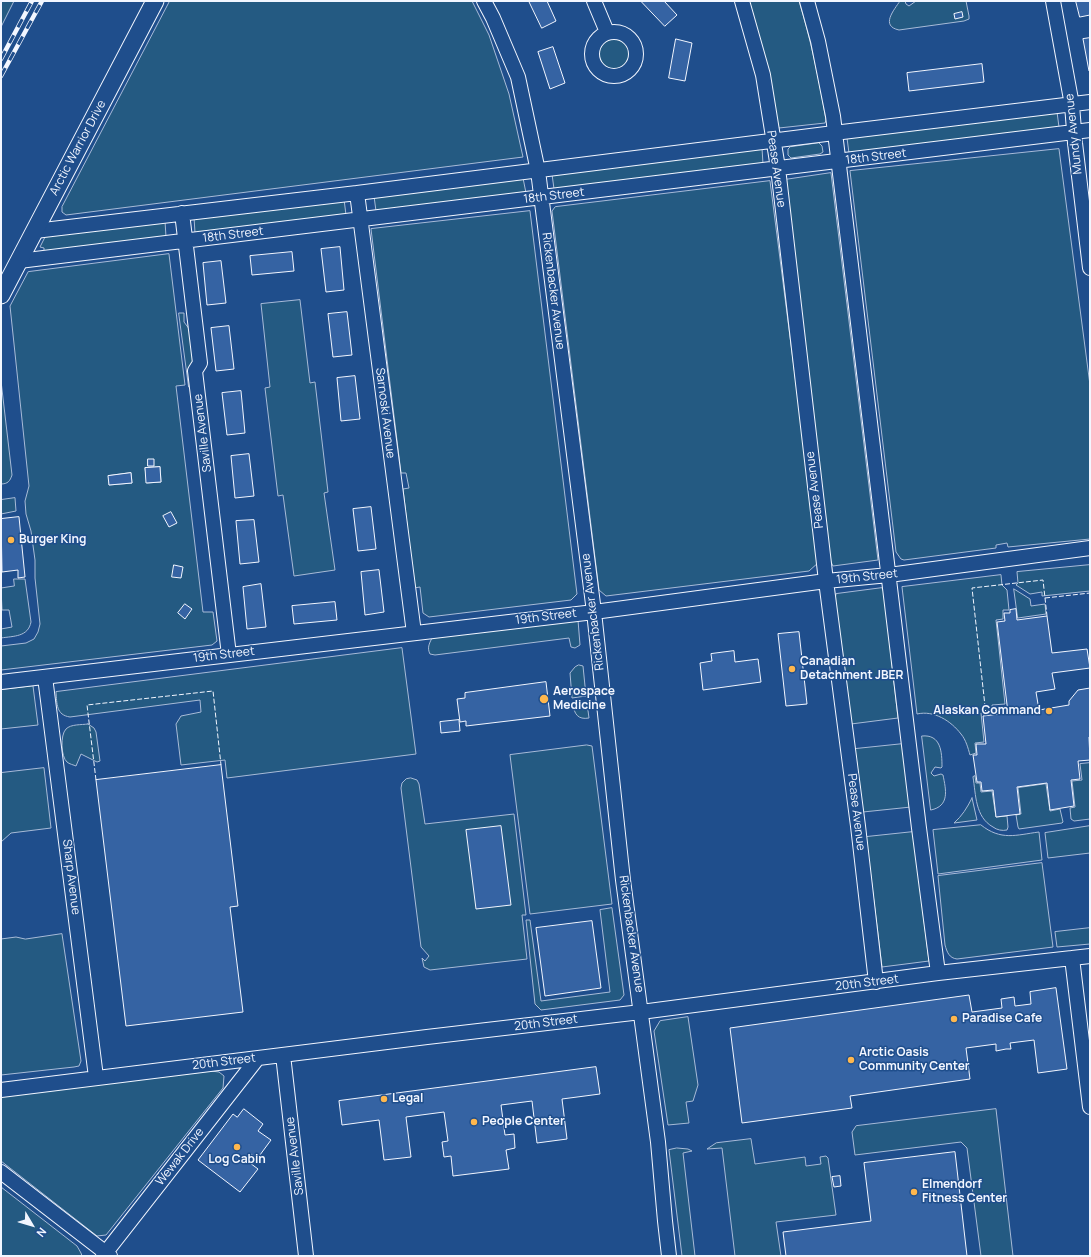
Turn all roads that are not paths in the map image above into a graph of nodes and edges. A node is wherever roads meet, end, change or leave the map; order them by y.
1 (155, 1) edge
2 (484, 1) edge
3 (594, 1) edge
4 (742, 1) edge
5 (806, 1) edge
6 (1053, 1) edge
7 (608, 32) dead end
8 (1090, 102) edge
9 (1072, 105) junction
10 (1090, 130) edge
11 (1074, 132) junction
12 (834, 133) junction
13 (772, 141) junction
14 (838, 161) junction
15 (778, 168) junction
16 (538, 171) junction
17 (357, 193) junction
18 (541, 197) junction
19 (182, 213) junction
20 (360, 220) junction
21 (35, 231) junction
22 (185, 240) junction
23 (19, 261) junction
24 (1090, 268) edge
25 (1, 295) edge
26 (1090, 548) edge
27 (889, 575) junction
28 (826, 581) junction
29 (594, 612) junction
30 (414, 633) junction
31 (229, 655) junction
32 (46, 677) junction
33 (1, 682) edge
34 (1090, 956) edge
35 (1072, 958) junction
36 (938, 973) junction
37 (876, 982) junction
38 (641, 1012) junction
39 (283, 1055) junction
40 (257, 1058) junction
41 (96, 1077) junction
42 (1, 1090) edge
43 (1090, 1107) edge
44 (1, 1172) edge
45 (106, 1255) edge
46 (306, 1256) edge
47 (669, 1256) edge

1 - 21 main road, Arctic Warrior Drive
2 - 16 street, Rickenbacker Avenue
3 - 7 street
4 - 13 street, Pease Avenue
5 - 12 street
6 - 9 street, Mundy Avenue
8 - 9 street
9 - 11 street, Mundy Avenue
9 - 12 street
10 - 11 street, 18th Street
11 - 14 street, 18th Street
11 - 24 street, Mundy Avenue
12 - 13 street
12 - 14 street
13 - 15 street, Pease Avenue
13 - 16 street
14 - 15 street, 18th Street
14 - 27 street
15 - 18 street, 18th Street
15 - 28 street, Pease Avenue
16 - 17 street
16 - 18 street, Rickenbacker Avenue
17 - 19 street
17 - 20 street, Sarnoski Avenue
18 - 20 street, 18th Street
18 - 29 street, Rickenbacker Avenue
19 - 21 street
19 - 22 street, Saville Avenue
20 - 22 street, 18th Street
20 - 30 street, Sarnoski Avenue
21 - 23 main road, Arctic Warrior Drive
22 - 23 street, 18th Street
22 - 31 street, Saville Avenue
23 - 25 main road, Arctic Warrior Drive
26 - 27 street, 19th Street
27 - 28 street, 19th Street
27 - 36 street
28 - 29 street, 19th Street
28 - 37 street, Pease Avenue
29 - 30 street, 19th Street
29 - 38 street, Rickenbacker Avenue
30 - 31 street, 19th Street
31 - 32 street, 19th Street
32 - 33 street, 19th Street
32 - 41 street, Sharp Avenue
34 - 35 street, 20th Street
35 - 36 street, 20th Street
35 - 43 street
36 - 37 street, 20th Street
37 - 38 street, 20th Street
38 - 39 street, 20th Street
38 - 47 street, Rickenbacker Avenue
39 - 40 street, 20th Street
39 - 46 street, Saville Avenue
40 - 41 street, 20th Street
40 - 45 street, Wewak Drive
41 - 42 street, 20th Street
44 - 45 street

